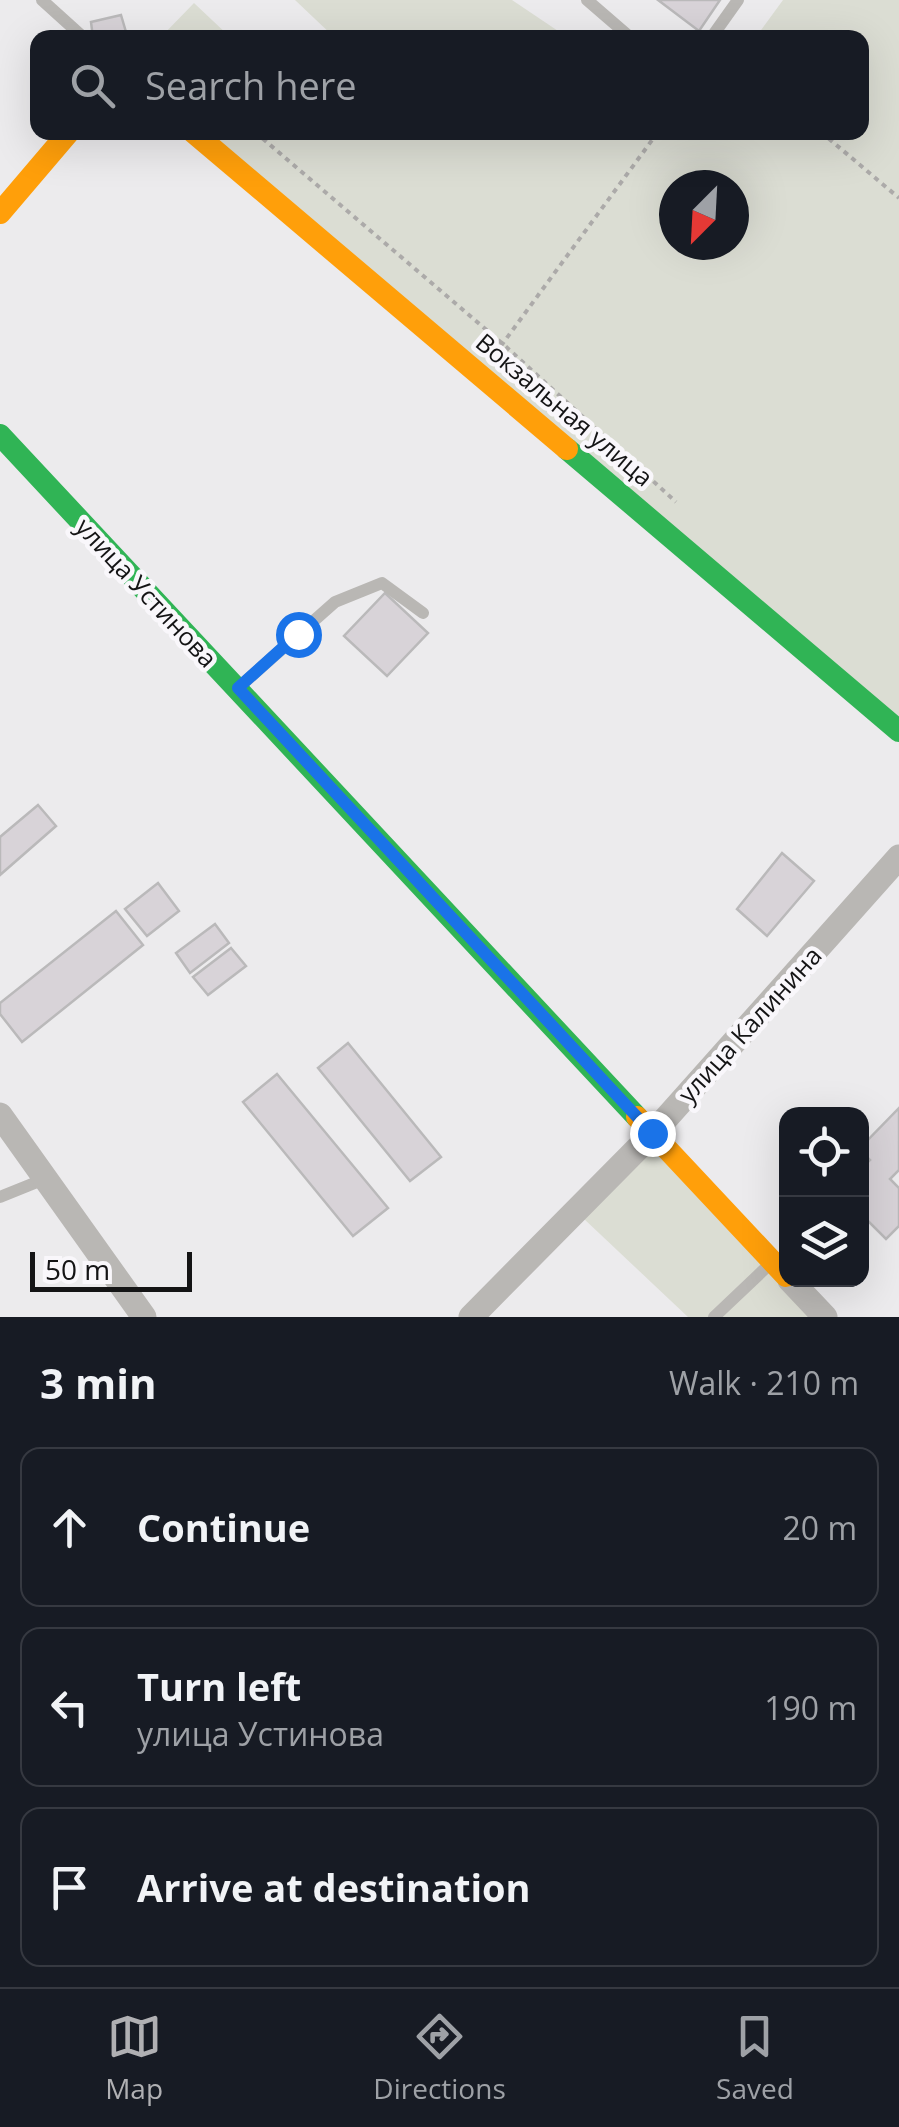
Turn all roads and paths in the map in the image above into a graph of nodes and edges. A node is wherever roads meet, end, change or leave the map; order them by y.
1 (42, 0) edge
2 (587, 0) edge
3 (738, 0) edge
4 (75, 30) edge
5 (622, 30) edge
6 (717, 30) edge
7 (62, 140) edge
8 (202, 140) edge
9 (264, 140) edge
10 (652, 140) edge
11 (831, 140) edge
12 (899, 198) edge
13 (0, 213) edge
14 (503, 344) junction
15 (480, 373) junction
16 (0, 435) edge
17 (678, 504) dead end
18 (423, 612) dead end
19 (238, 688) junction
20 (899, 730) edge
21 (899, 857) edge
22 (0, 1115) edge
23 (652, 1133) junction
24 (47, 1178) junction
25 (0, 1197) edge
26 (779, 1268) edge
27 (779, 1275) edge
28 (797, 1287) edge
29 (144, 1317) edge
30 (471, 1317) edge
31 (714, 1317) edge
32 (825, 1317) edge

1 - 4 lane
2 - 5 lane
3 - 6 lane
7 - 13 street
8 - 15 street, Вокзальная улица
9 - 14 path
10 - 14 path
11 - 12 path
14 - 15 path
14 - 17 path
15 - 20 street, Вокзальная улица
16 - 19 street, улица Устинова
18 - 19 lane
19 - 23 street, улица Устинова
21 - 23 street, улица Калинина
22 - 24 street
23 - 26 street, улица Устинова
23 - 30 street, улица Калинина
24 - 25 lane
24 - 29 street
27 - 31 lane
28 - 32 street, улица Устинова

